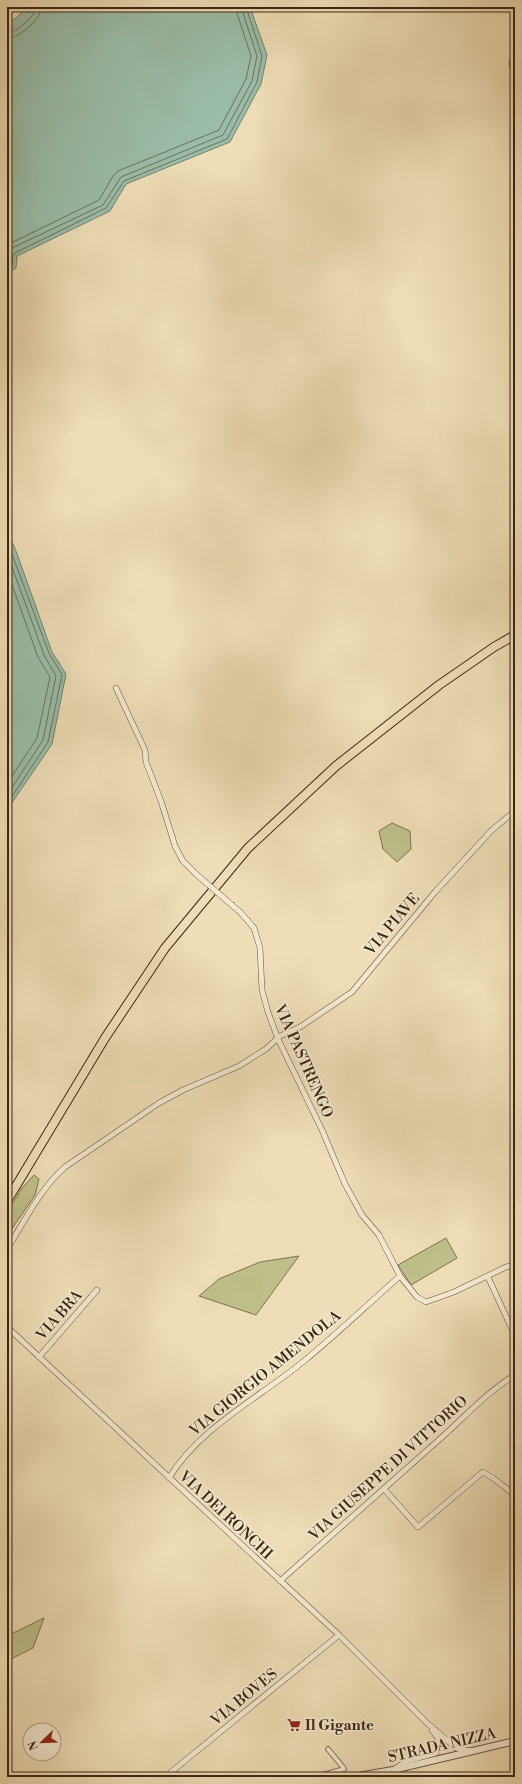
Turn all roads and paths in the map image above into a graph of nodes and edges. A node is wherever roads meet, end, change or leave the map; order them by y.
1 (515, 635) edge
2 (116, 688) dead end
3 (515, 811) edge
4 (278, 1039) junction
5 (7, 1201) edge
6 (7, 1250) edge
7 (515, 1265) edge
8 (400, 1276) junction
9 (488, 1277) junction
10 (97, 1290) dead end
11 (7, 1327) edge
12 (515, 1336) edge
13 (39, 1357) junction
14 (515, 1375) edge
15 (169, 1478) junction
16 (384, 1489) junction
17 (515, 1494) edge
18 (280, 1581) junction
19 (338, 1635) junction
20 (427, 1723) junction
21 (515, 1741) edge
22 (328, 1749) dead end
23 (472, 1751) junction
24 (393, 1770) junction
25 (165, 1777) edge
26 (315, 1777) edge
27 (352, 1777) edge

1 - 5 main road
2 - 4 street, VIA PASTRENGO, bridge
3 - 4 street, VIA PIAVE
4 - 6 street, VIA PIAVE
4 - 8 street, VIA PASTRENGO
7 - 9 street
8 - 9 street, VIA PASTRENGO
8 - 15 street, VIA GIORGIO AMENDOLA
9 - 12 street
10 - 13 street, VIA BRA
11 - 13 street, VIA DEI RONCHI
13 - 15 street, VIA DEI RONCHI
14 - 16 street, VIA GIUSEPPE DI VITTORIO
15 - 18 street, VIA DEI RONCHI
16 - 17 street
16 - 18 street, VIA GIUSEPPE DI VITTORIO
18 - 19 street, VIA DEI RONCHI
19 - 20 street, VIA DEI RONCHI
19 - 25 street, VIA BOVES
20 - 23 street, VIA DEI RONCHI
20 - 24 street, VIA DEI RONCHI
21 - 23 street, STRADA NIZZA
22 - 26 street
23 - 24 street, STRADA NIZZA
24 - 27 street, STRADA NIZZA

